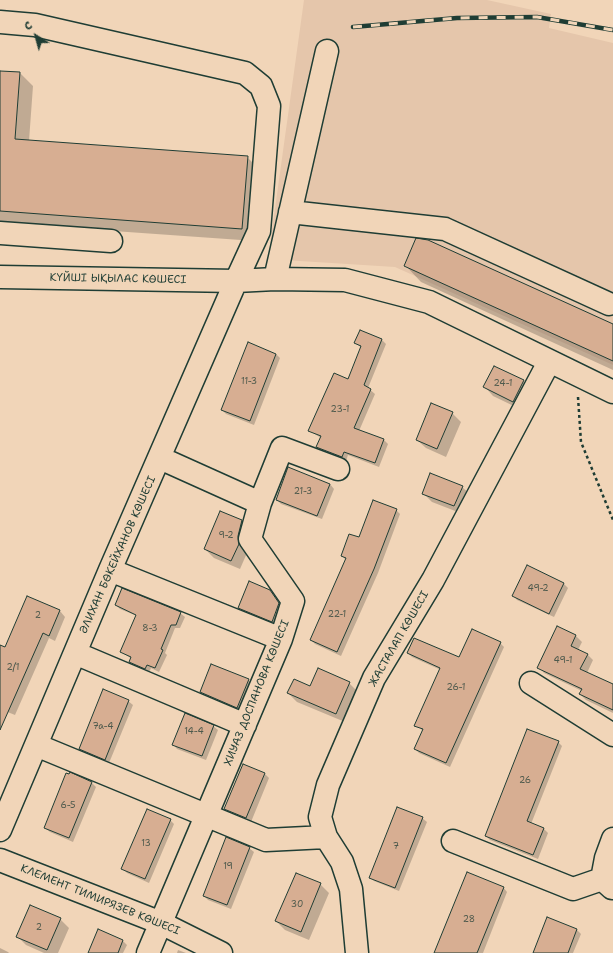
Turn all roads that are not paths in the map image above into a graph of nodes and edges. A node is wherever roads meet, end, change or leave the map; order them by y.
1 (0, 22) edge
2 (327, 51) dead end
3 (290, 212) junction
4 (0, 233) edge
5 (111, 241) dead end
6 (0, 277) edge
7 (275, 279) junction
8 (236, 281) junction
9 (609, 304) dead end
10 (549, 362) junction
11 (613, 392) edge
12 (160, 458) junction
13 (338, 469) dead end
14 (260, 503) junction
15 (110, 570) junction
16 (281, 639) junction
17 (75, 653) junction
18 (531, 683) dead end
19 (245, 726) junction
20 (613, 735) edge
21 (36, 745) junction
22 (207, 815) junction
23 (0, 830) edge
24 (326, 837) junction
25 (613, 838) edge
26 (453, 841) dead end
27 (0, 860) edge
28 (608, 884) edge
29 (161, 923) junction
30 (148, 953) edge
31 (221, 953) edge
32 (357, 953) edge

1 - 8 street, ӘЛИХАН БӨКЕЙХАНОВ КӨШЕСI
2 - 3 street
3 - 7 street
3 - 9 street
4 - 5 street
6 - 8 street, КҮЙШІ ЫҚЫЛАС КӨШЕСІ
7 - 8 street, КҮЙШІ ЫҚЫЛАС КӨШЕСІ
7 - 10 street, КҮЙШІ ЫҚЫЛАС КӨШЕСІ
8 - 12 street, ӘЛИХАН БӨКЕЙХАНОВ КӨШЕСI
10 - 11 street, КҮЙШІ ЫҚЫЛАС КӨШЕСІ
10 - 24 street, ЖАСТАЛАП КӨШЕСІ
12 - 14 street
12 - 15 street, ӘЛИХАН БӨКЕЙХАНОВ КӨШЕСI
13 - 14 street, ХИУАЗ ДОСПАНОВА КӨШЕСІ
14 - 16 street, ХИУАЗ ДОСПАНОВА КӨШЕСІ
15 - 16 street
15 - 17 street, ӘЛИХАН БӨКЕЙХАНОВ КӨШЕСI
16 - 19 street, ХИУАЗ ДОСПАНОВА КӨШЕСІ
17 - 19 street
17 - 21 street, ӘЛИХАН БӨКЕЙХАНОВ КӨШЕСI
18 - 20 street
19 - 22 street, ХИУАЗ ДОСПАНОВА КӨШЕСІ
21 - 22 street
21 - 23 street, ӘЛИХАН БӨКЕЙХАНОВ КӨШЕСI
22 - 24 street
22 - 29 street, ХИУАЗ ДОСПАНОВА КӨШЕСІ
24 - 32 street, ЖАСТАЛАП КӨШЕСІ
25 - 28 street
26 - 28 street
27 - 29 street, КЛЕМЕНТ ТИМИРЯЗЕВ КӨШЕСІ
29 - 30 street, ХИУАЗ ДОСПАНОВА КӨШЕСІ
29 - 31 street, КЛЕМЕНТ ТИМИРЯЗЕВ КӨШЕСІ

